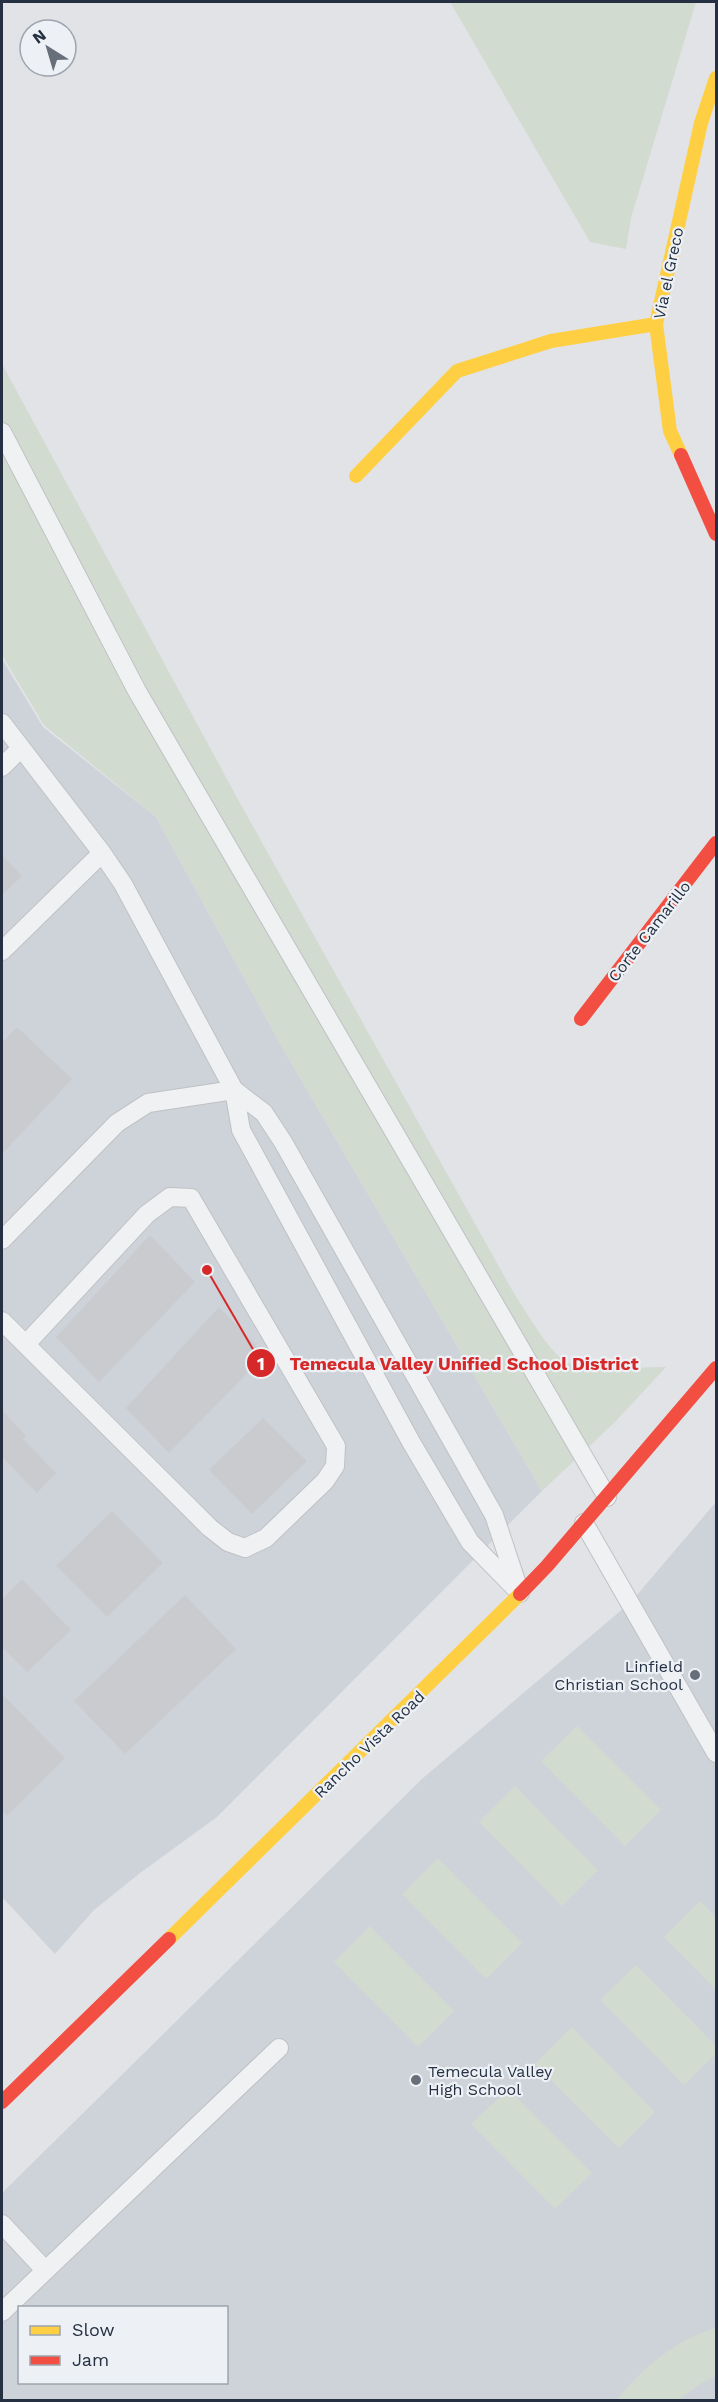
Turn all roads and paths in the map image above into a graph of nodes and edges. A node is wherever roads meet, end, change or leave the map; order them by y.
1 (717, 78) edge
2 (656, 324) junction
3 (2, 432) edge
4 (356, 476) dead end
5 (717, 534) edge
6 (2, 723) edge
7 (21, 748) junction
8 (2, 767) edge
9 (717, 843) edge
10 (102, 853) junction
11 (2, 951) edge
12 (581, 1019) dead end
13 (234, 1090) junction
14 (2, 1240) edge
15 (2, 1321) edge
16 (26, 1344) junction
17 (717, 1368) edge
18 (607, 1497) junction
19 (584, 1523) junction
20 (520, 1593) junction
21 (717, 1753) edge
22 (279, 2048) dead end
23 (2, 2102) edge
24 (2, 2224) edge
25 (45, 2270) junction
26 (2, 2312) edge

1 - 2 street, Via el Greco
2 - 4 street
2 - 5 street, Via el Greco
3 - 18 lane
6 - 7 lane
7 - 8 lane
7 - 10 lane
9 - 12 street, Corte Camarillo
10 - 11 lane
10 - 13 lane
13 - 14 lane
13 - 20 lane
13 - 20 lane
15 - 16 lane
16 - 16 lane
17 - 18 street, Rancho Vista Road
18 - 19 street, Rancho Vista Road
19 - 20 street, Rancho Vista Road
19 - 21 lane
20 - 23 street, Rancho Vista Road
22 - 25 lane
24 - 25 lane
25 - 26 lane

